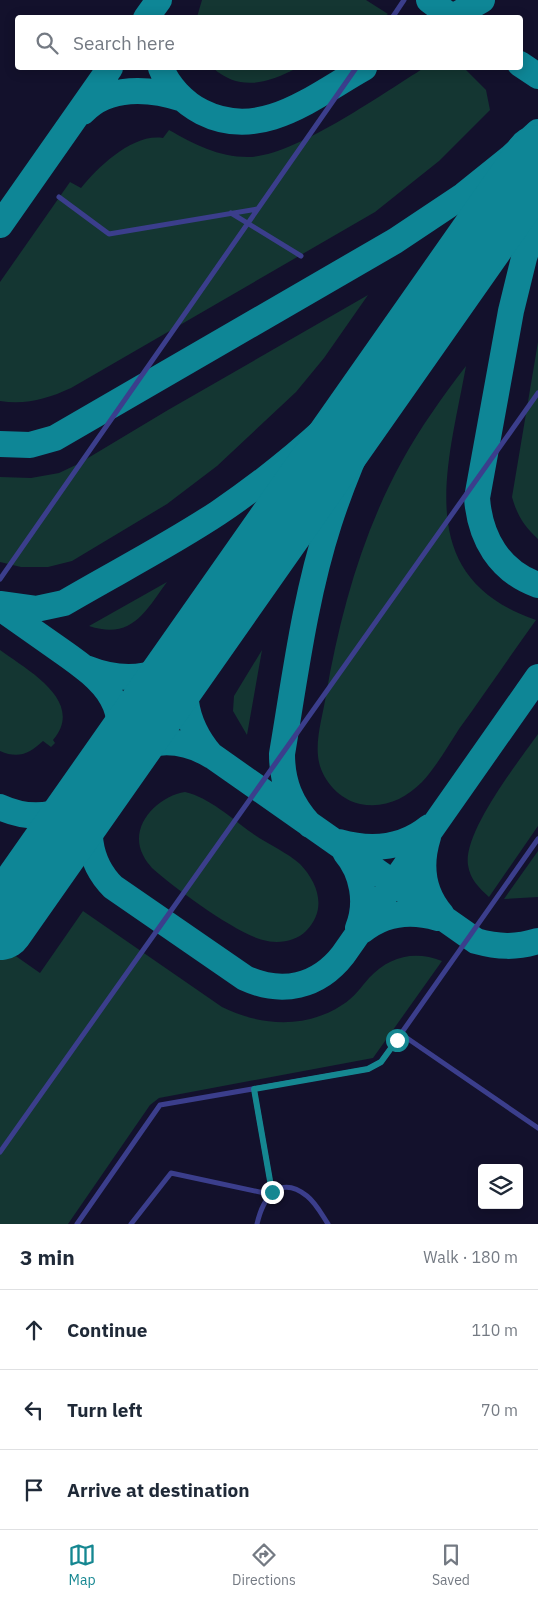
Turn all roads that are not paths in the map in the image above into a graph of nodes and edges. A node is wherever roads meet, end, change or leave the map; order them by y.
1 (404, 0) edge
2 (394, 15) edge
3 (355, 70) edge
4 (59, 197) dead end
5 (257, 208) junction
6 (230, 213) junction
7 (247, 222) junction
8 (301, 256) dead end
9 (538, 393) edge
10 (0, 579) edge
11 (538, 839) edge
12 (401, 1034) junction
13 (254, 1089) junction
14 (538, 1128) edge
15 (0, 1152) edge
16 (271, 1193) junction
17 (77, 1224) edge
18 (131, 1224) edge
19 (258, 1224) edge
20 (328, 1224) edge

1 - 2 lane
3 - 5 lane
4 - 6 lane
5 - 6 lane
5 - 7 lane
6 - 7 lane
7 - 8 lane
7 - 10 lane
9 - 15 lane
11 - 12 lane
12 - 13 lane
12 - 14 lane
13 - 16 lane
13 - 17 lane
16 - 18 lane
16 - 19 lane
16 - 20 lane

